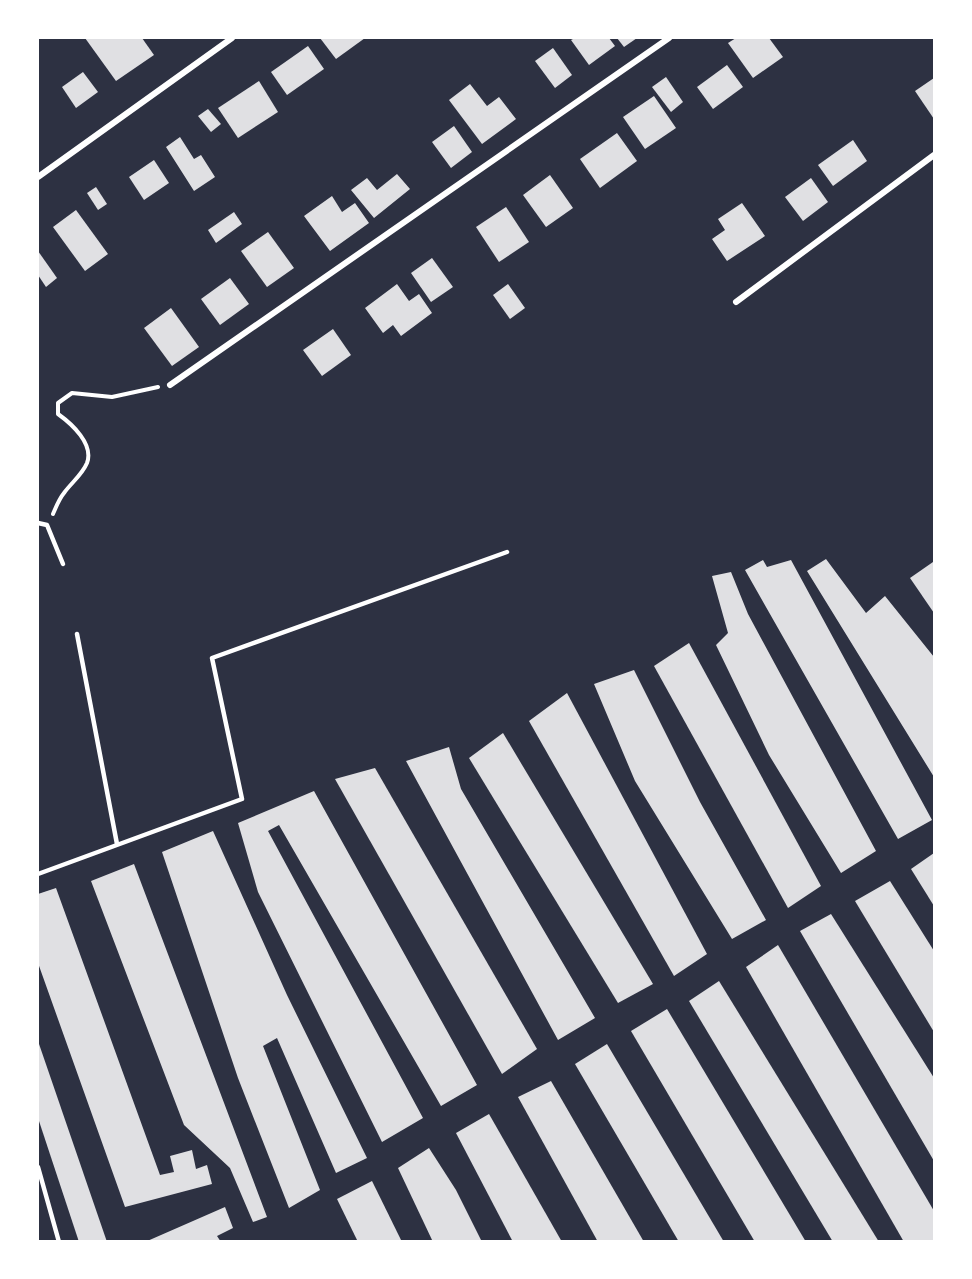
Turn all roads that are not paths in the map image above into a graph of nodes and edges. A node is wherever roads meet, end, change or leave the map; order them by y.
1 (232, 38) edge
2 (669, 38) edge
3 (934, 155) edge
4 (38, 177) edge
5 (736, 302) dead end
6 (170, 385) road end
7 (38, 523) edge
8 (507, 552) dead end
9 (63, 564) dead end
10 (77, 634) dead end
11 (117, 844) junction
12 (38, 873) edge
13 (38, 1167) edge
14 (59, 1242) edge

1 - 4 street
2 - 6 street
3 - 5 street
7 - 9 lane
8 - 11 lane
10 - 11 lane
11 - 12 lane
13 - 14 lane

